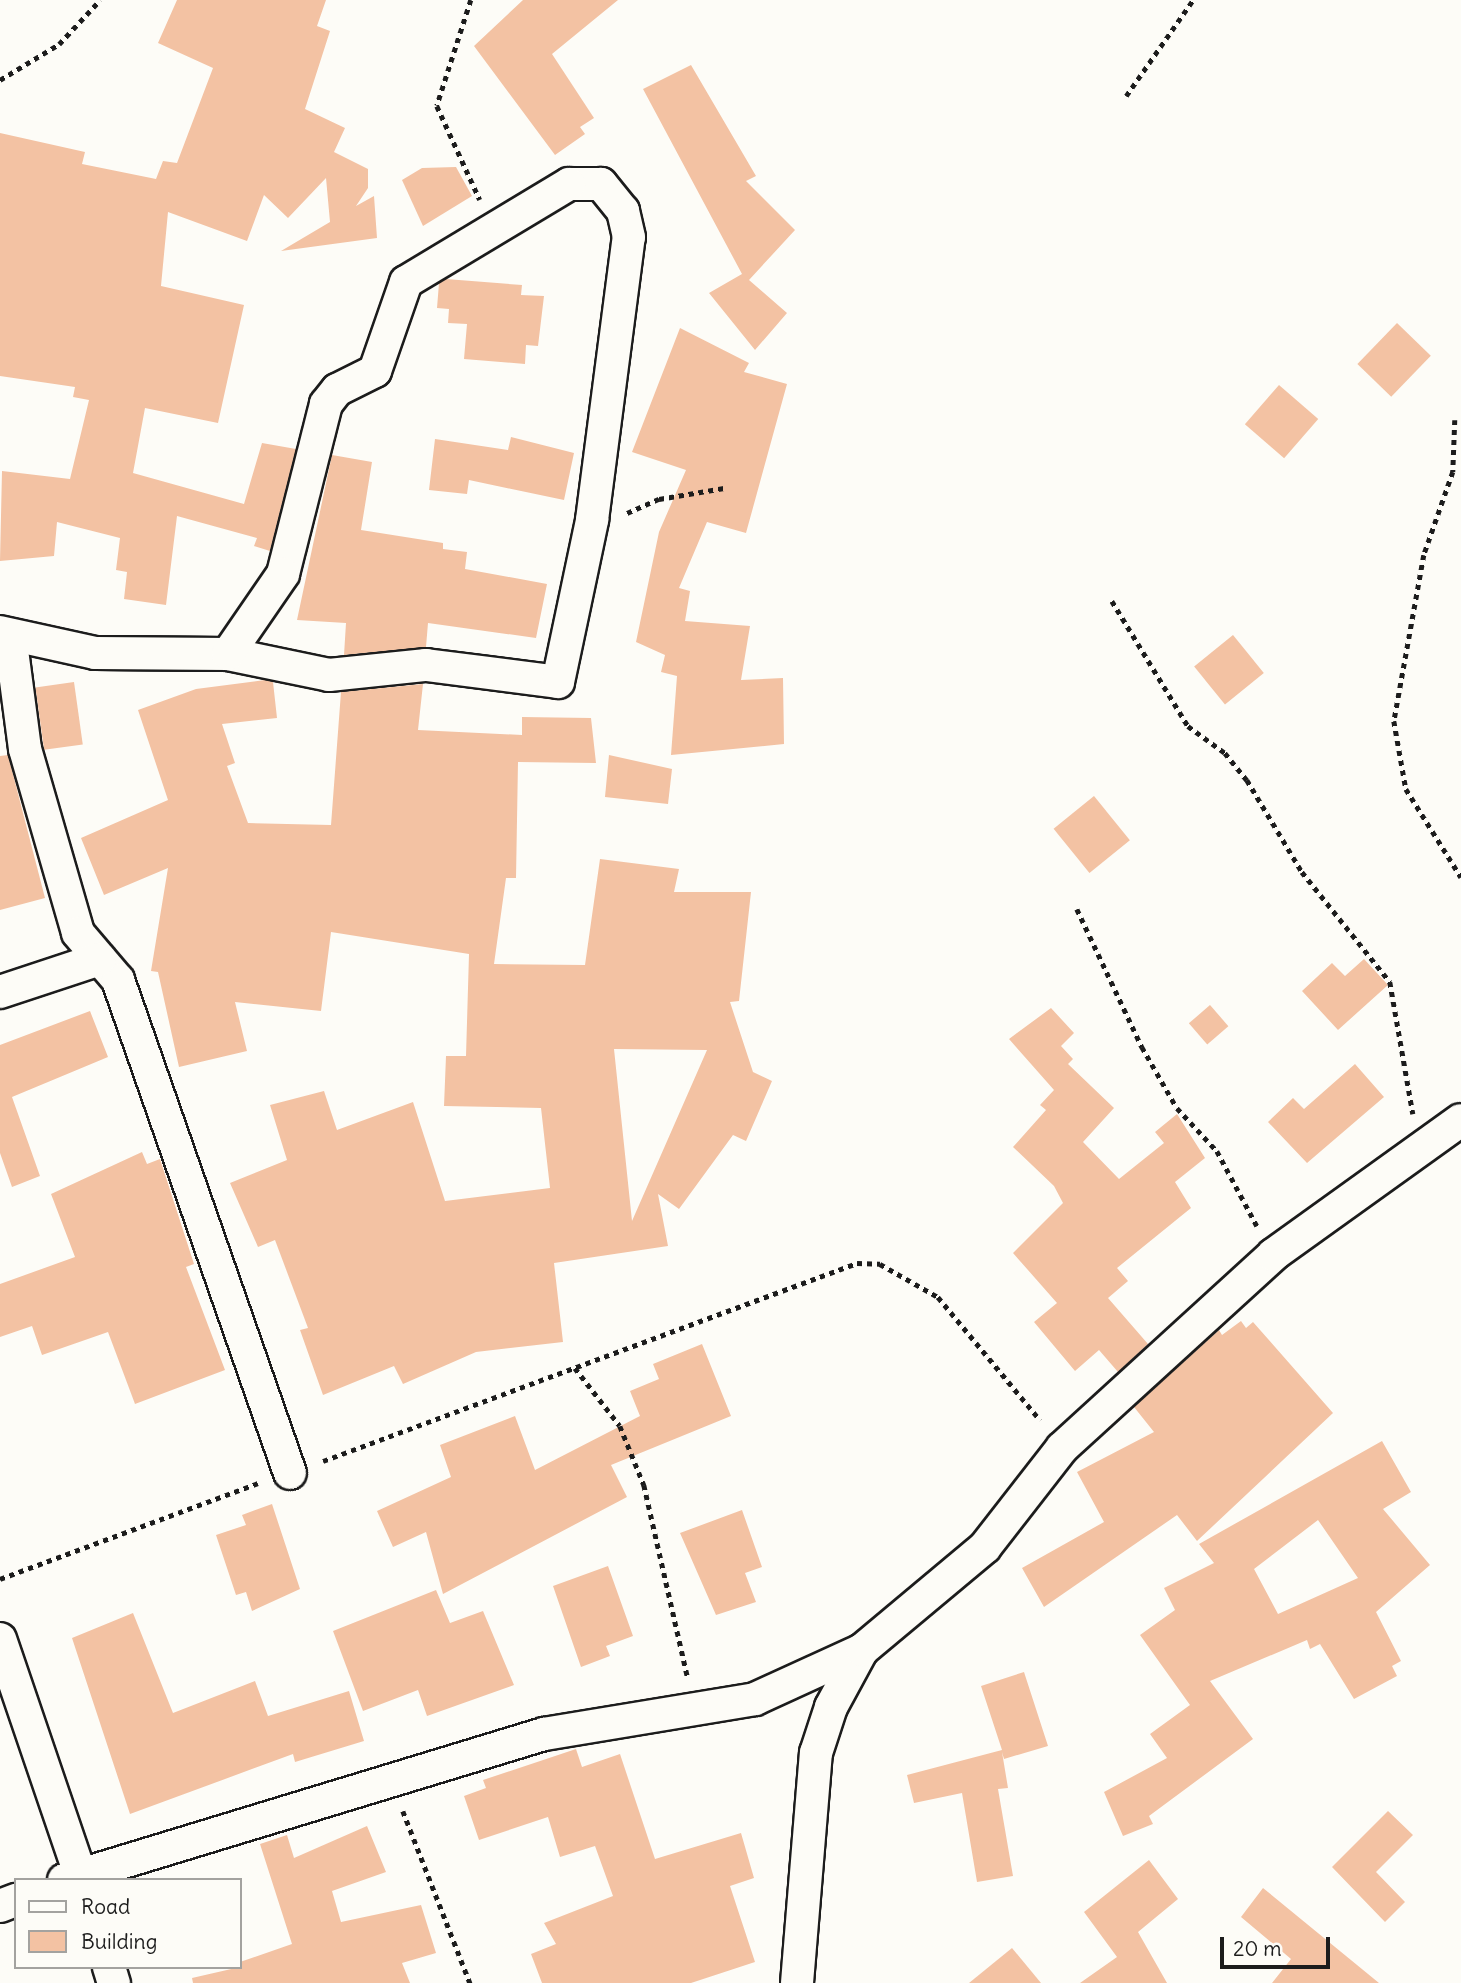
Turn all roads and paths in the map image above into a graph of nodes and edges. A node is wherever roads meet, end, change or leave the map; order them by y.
1 (100, 0) edge
2 (471, 0) edge
3 (1193, 0) edge
4 (0, 80) edge
5 (1126, 96) dead end
6 (491, 233) junction
7 (1455, 420) dead end
8 (724, 488) dead end
9 (592, 520) junction
10 (1111, 601) dead end
11 (5, 633) edge
12 (228, 654) junction
13 (1461, 877) edge
14 (1077, 909) dead end
15 (100, 958) junction
16 (0, 992) edge
17 (1461, 1120) edge
18 (1422, 1146) junction
19 (1273, 1255) junction
20 (575, 1368) junction
21 (1062, 1448) junction
22 (290, 1473) junction
23 (0, 1579) edge
24 (0, 1639) edge
25 (862, 1650) junction
26 (696, 1709) junction
27 (393, 1784) junction
28 (75, 1878) edge
29 (470, 1983) edge
30 (797, 1983) edge

1 - 4 path
2 - 6 path
3 - 5 path
6 - 9 street
6 - 12 street
7 - 13 path
8 - 9 path
9 - 12 street
10 - 18 path
11 - 12 street
11 - 15 street
14 - 19 path
15 - 16 street
15 - 22 street
17 - 18 street
18 - 19 street
19 - 21 street
20 - 21 path
20 - 22 path
20 - 26 path
21 - 25 street
22 - 23 path
24 - 28 street
25 - 26 street
25 - 30 street
26 - 27 street
27 - 28 street
27 - 29 path

